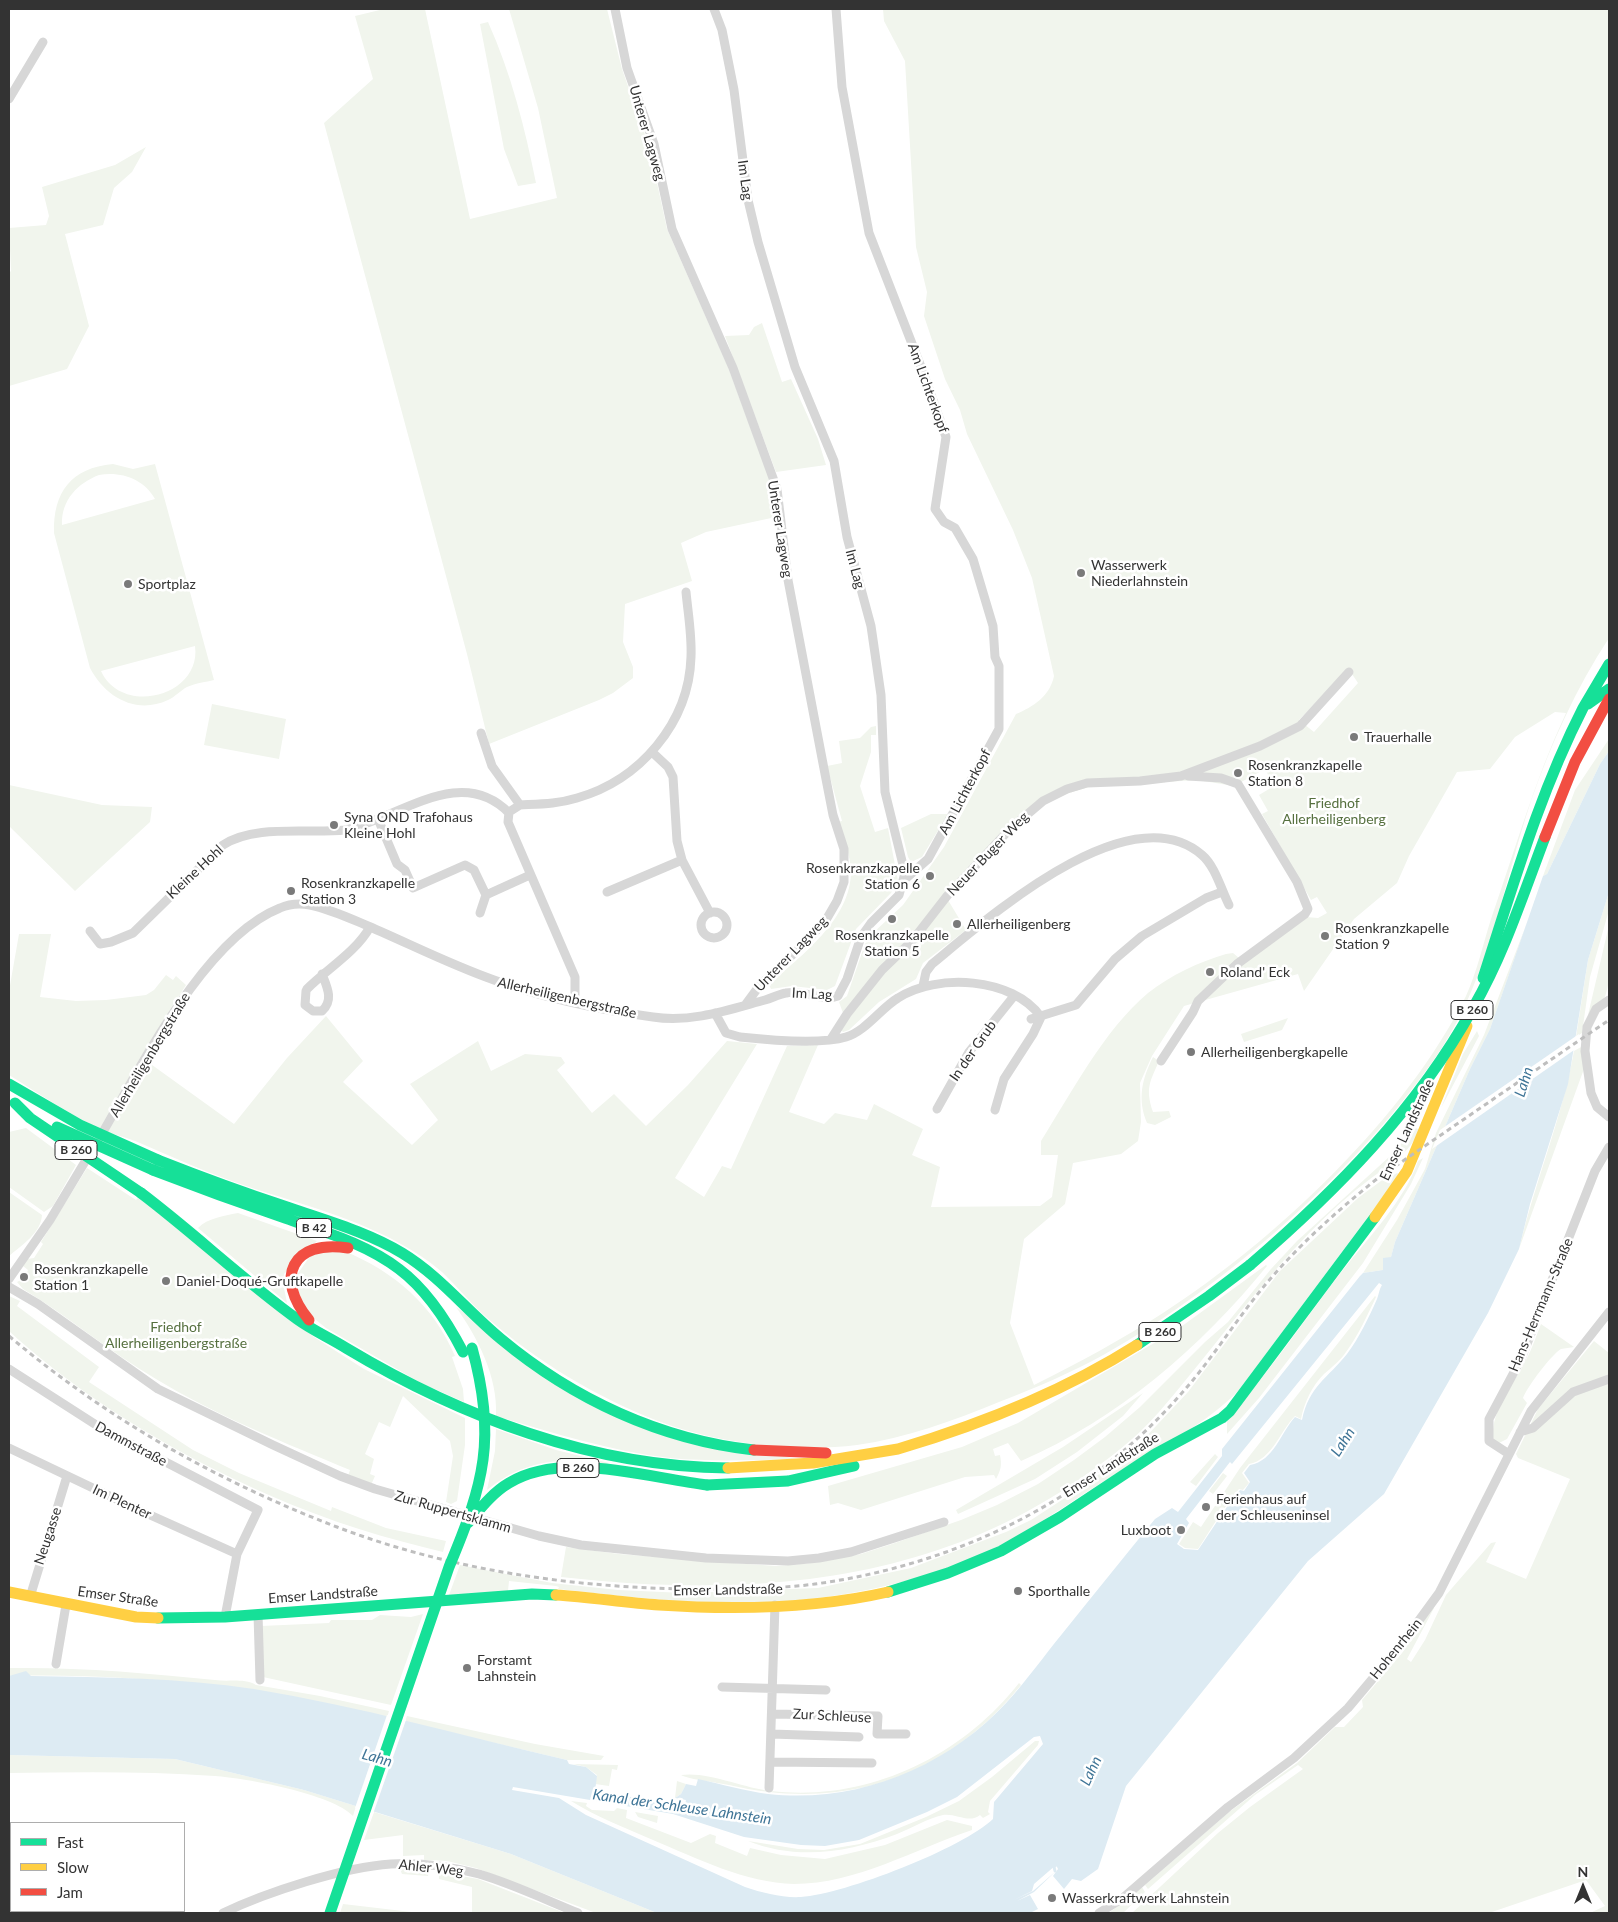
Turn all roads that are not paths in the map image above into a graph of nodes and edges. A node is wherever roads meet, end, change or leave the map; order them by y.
1 (615, 9) edge
2 (714, 9) edge
3 (836, 9) edge
4 (43, 42) dead end
5 (9, 99) edge
6 (686, 592) dead end
7 (1609, 664) edge
8 (1349, 672) dead end
9 (1609, 689) edge
10 (1609, 700) edge
11 (1583, 708) junction
12 (481, 733) dead end
13 (652, 752) junction
14 (1180, 776) junction
15 (520, 805) junction
16 (509, 813) junction
17 (378, 819) junction
18 (682, 860) junction
19 (530, 875) junction
20 (904, 880) junction
21 (607, 892) dead end
22 (1222, 892) junction
23 (486, 895) junction
24 (1229, 905) dead end
25 (480, 913) dead end
26 (710, 913) dead end
27 (370, 927) junction
28 (90, 931) dead end
29 (322, 974) dead end
30 (923, 986) junction
31 (1014, 996) junction
32 (1609, 1000) edge
33 (575, 1002) junction
34 (746, 1004) junction
35 (715, 1012) junction
36 (1041, 1017) junction
37 (1031, 1019) dead end
38 (831, 1039) junction
39 (1161, 1061) dead end
40 (9, 1084) edge
41 (12, 1101) edge
42 (937, 1109) dead end
43 (995, 1110) dead end
44 (1609, 1117) edge
45 (1609, 1146) edge
46 (156, 1165) junction
47 (355, 1231) junction
48 (9, 1279) edge
49 (416, 1284) junction
50 (9, 1287) edge
51 (1609, 1312) edge
52 (327, 1336) junction
53 (468, 1350) junction
54 (9, 1369) edge
55 (1609, 1378) edge
56 (1520, 1432) junction
57 (9, 1448) edge
58 (898, 1449) junction
59 (1509, 1454) junction
60 (67, 1476) junction
61 (944, 1522) dead end
62 (468, 1523) junction
63 (237, 1554) junction
64 (449, 1567) junction
65 (9, 1592) edge
66 (30, 1597) junction
67 (66, 1605) junction
68 (775, 1606) junction
69 (258, 1614) junction
70 (225, 1617) junction
71 (56, 1664) dead end
72 (260, 1680) dead end
73 (722, 1687) dead end
74 (774, 1689) junction
75 (826, 1690) dead end
76 (772, 1714) junction
77 (772, 1734) junction
78 (906, 1734) dead end
79 (859, 1737) dead end
80 (771, 1762) junction
81 (872, 1762) dead end
82 (769, 1788) dead end
83 (223, 1913) edge
84 (330, 1913) edge
85 (578, 1913) edge
86 (1099, 1913) edge

1 - 34 street, Unterer Lagweg
2 - 20 street, Im Lag
3 - 20 street, Am Lichterkopf
4 - 5 street
6 - 13 street
7 - 11 main road, Emser Landstraße
8 - 14 street, Neuer Buger Weg
9 - 11 main road
10 - 58 main road, B 260, bridge
11 - 68 main road, Emser Landstraße
12 - 15 street
13 - 15 street
13 - 18 street
14 - 38 street, Neuer Buger Weg
14 - 39 street
15 - 16 street
16 - 17 street, Kleine Hohl
16 - 19 street
17 - 23 street
17 - 28 street, Kleine Hohl
18 - 21 street
18 - 26 street
19 - 23 street
19 - 33 street
20 - 34 street, Im Lag
22 - 24 street
22 - 30 street
22 - 36 street
23 - 25 street
27 - 29 street
27 - 33 street, Allerheiligenbergstraße
27 - 48 street, Allerheiligenbergstraße
30 - 31 street
30 - 38 street
31 - 36 street
31 - 42 street, In der Grub
32 - 44 street
33 - 35 street, Allerheiligenbergstraße
34 - 35 street, Im Lag
35 - 38 street
36 - 37 street
36 - 43 street
40 - 46 main road, B 42, bridge
41 - 46 main road, B 42, bridge
41 - 52 main road, B 260, bridge
45 - 59 street, Hans-Herrmann-Straße
46 - 47 main road, B 42
46 - 49 main road, B 42
47 - 53 main road, B 42
47 - 58 main road
49 - 52 main road, B 42
49 - 53 main road, B 42
50 - 61 street, Zur Ruppertsklamm
51 - 56 street, Hohenrhein
52 - 58 main road, B 260
53 - 62 main road, B 42, bridge
53 - 64 main road, B 42, bridge
54 - 63 street, Dammstraße
55 - 56 street
56 - 59 street, Hohenrhein
57 - 60 street, Im Plenter
58 - 62 main road, B 260, bridge
59 - 86 street, Hohenrhein
60 - 63 street, Im Plenter
60 - 66 street, Neugasse
62 - 64 main road, B 42, bridge
63 - 70 street
64 - 84 main road, B 42, bridge
65 - 66 main road, Emser Straße
66 - 67 main road, Emser Straße
67 - 70 main road, Emser Straße
67 - 71 street
68 - 69 main road, Emser Landstraße
68 - 74 street, Zur Schleuse
69 - 70 main road, Emser Landstraße
69 - 72 street
73 - 74 street, Zur Schleuse
74 - 75 street, Zur Schleuse
74 - 76 street, Zur Schleuse
76 - 77 street, Zur Schleuse
76 - 78 street, Zur Schleuse
77 - 79 street, Zur Schleuse
77 - 80 street, Zur Schleuse
80 - 81 street
80 - 82 street, Zur Schleuse
83 - 85 street, Ahler Weg

